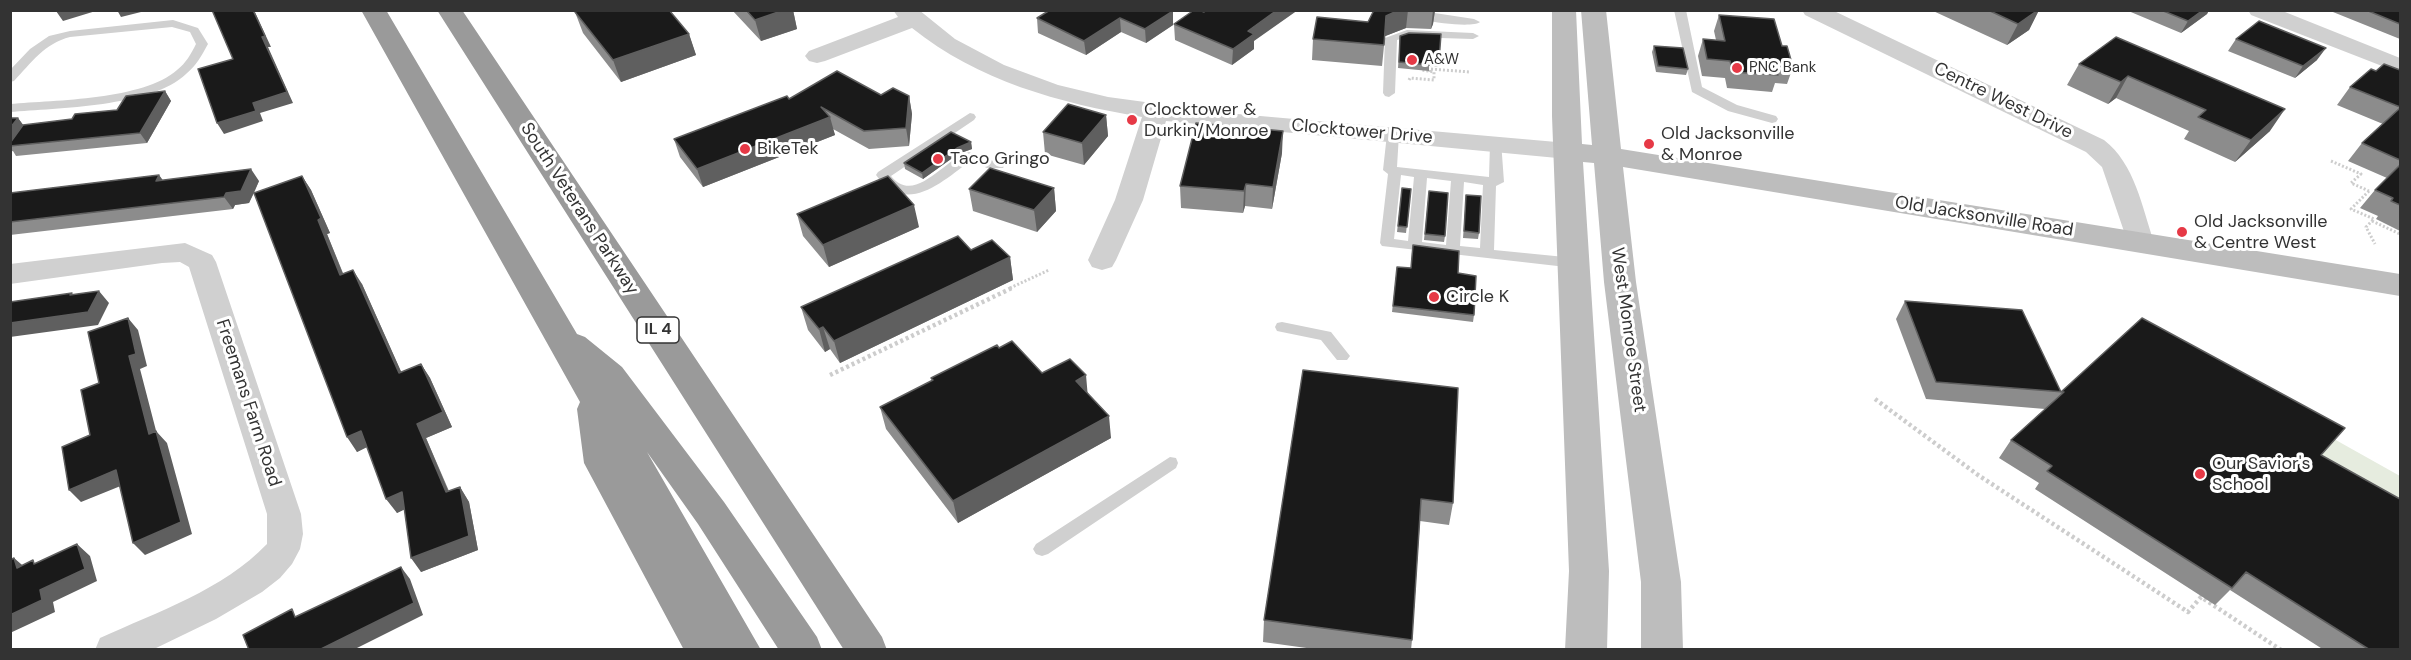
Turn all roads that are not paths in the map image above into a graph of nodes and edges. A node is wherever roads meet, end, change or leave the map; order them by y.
1 (373, 10) edge
2 (448, 10) edge
3 (1564, 10) edge
4 (1593, 10) edge
5 (1680, 10) edge
6 (1813, 10) edge
7 (2259, 10) edge
8 (1390, 14) edge
9 (909, 15) edge
10 (1474, 22) dead end
11 (1473, 36) dead end
12 (817, 56) dead end
13 (2400, 66) edge
14 (10, 78) edge
15 (1389, 93) dead end
16 (10, 108) edge
17 (1156, 113) junction
18 (970, 117) dead end
19 (1772, 119) dead end
20 (1393, 134) junction
21 (1496, 144) junction
22 (1568, 151) junction
23 (1607, 156) junction
24 (998, 165) dead end
25 (1395, 171) junction
26 (1421, 174) junction
27 (1458, 178) junction
28 (1490, 182) junction
29 (2140, 242) junction
30 (1415, 246) junction
31 (1453, 250) junction
32 (1487, 254) junction
33 (1102, 260) dead end
34 (1575, 263) junction
35 (10, 274) edge
36 (2400, 285) edge
37 (1282, 327) dead end
38 (556, 331) junction
39 (1342, 356) dead end
40 (592, 393) junction
41 (1170, 463) dead end
42 (1042, 549) dead end
43 (113, 650) edge
44 (706, 650) edge
45 (741, 650) edge
46 (802, 650) edge
47 (867, 650) edge
48 (1586, 650) edge
49 (1662, 650) edge

1 - 38 highway
2 - 47 highway, South Veterans Parkway / IL 4
3 - 22 street
4 - 23 street, West Monroe Street
5 - 19 lane
6 - 29 street, Centre West Drive
7 - 13 street
8 - 10 lane
9 - 12 street
9 - 17 street, Clocktower Drive
11 - 15 lane
14 - 16 lane
17 - 20 street, Clocktower Drive
17 - 33 street
18 - 24 lane
20 - 21 street, Clocktower Drive
20 - 25 lane
21 - 22 street, Clocktower Drive
21 - 28 lane
22 - 23 street, Old Jacksonville Road
22 - 34 street
23 - 29 street, Old Jacksonville Road
23 - 49 street, West Monroe Street
25 - 26 lane
25 - 30 lane
26 - 27 lane
26 - 30 lane
27 - 28 lane
27 - 31 lane
28 - 32 lane
29 - 36 street, Old Jacksonville Road
30 - 31 lane
31 - 32 lane
32 - 34 lane
34 - 48 street
35 - 43 street, Freemans Farm Road
37 - 39 lane
38 - 40 highway
38 - 46 highway
40 - 44 highway
40 - 45 highway
41 - 42 lane

